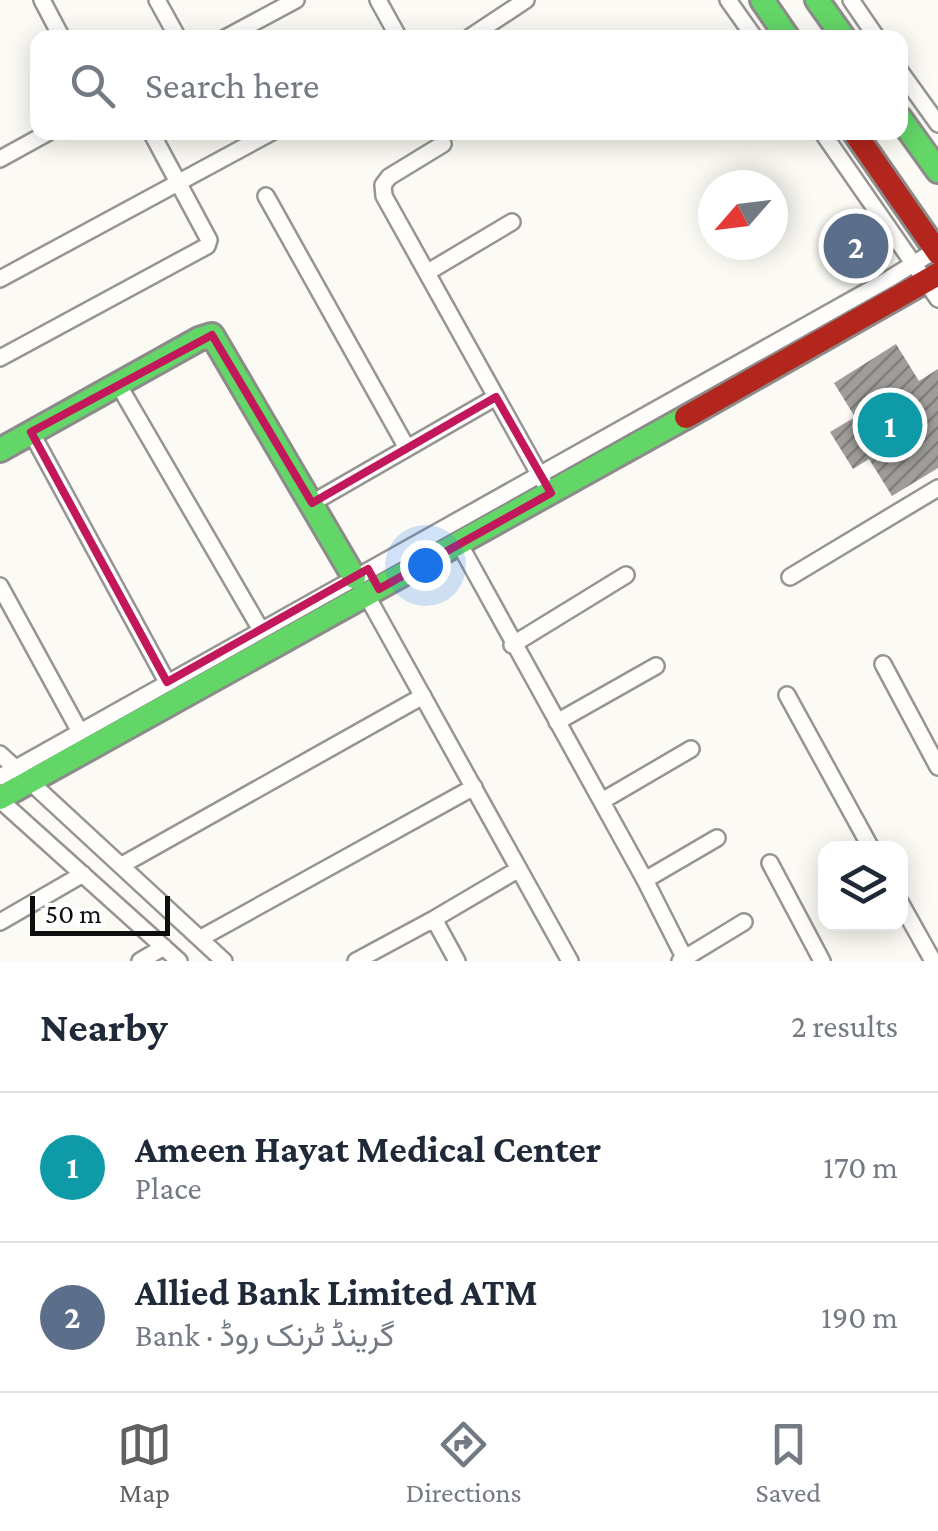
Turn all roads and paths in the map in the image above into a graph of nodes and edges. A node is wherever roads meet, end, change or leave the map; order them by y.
1 (42, 0) edge
2 (157, 0) edge
3 (296, 0) edge
4 (378, 0) edge
5 (526, 0) edge
6 (728, 0) edge
7 (762, 0) edge
8 (817, 0) edge
9 (851, 0) edge
10 (58, 30) edge
11 (174, 30) edge
12 (240, 30) edge
13 (395, 30) edge
14 (482, 30) edge
15 (747, 30) edge
16 (783, 30) edge
17 (838, 30) edge
18 (872, 30) edge
19 (908, 82) edge
20 (938, 124) edge
21 (908, 129) edge
22 (0, 138) edge
23 (35, 140) edge
24 (156, 140) edge
25 (258, 140) edge
26 (828, 140) edge
27 (860, 140) edge
28 (443, 144) dead end
29 (4, 157) edge
30 (938, 172) edge
31 (178, 184) junction
32 (266, 196) dead end
33 (512, 222) dead end
34 (937, 251) edge
35 (428, 272) junction
36 (0, 279) edge
37 (929, 280) edge
38 (0, 358) edge
39 (118, 384) junction
40 (496, 398) junction
41 (31, 432) junction
42 (408, 448) junction
43 (0, 450) edge
44 (545, 484) junction
45 (938, 488) edge
46 (312, 503) junction
47 (460, 545) junction
48 (626, 575) dead end
49 (790, 577) dead end
50 (0, 586) edge
51 (360, 586) junction
52 (260, 630) junction
53 (512, 645) junction
54 (883, 664) dead end
55 (656, 666) dead end
56 (167, 682) junction
57 (787, 695) dead end
58 (422, 696) junction
59 (557, 722) junction
60 (80, 732) junction
61 (691, 749) dead end
62 (0, 754) edge
63 (938, 767) edge
64 (23, 774) junction
65 (0, 777) edge
66 (474, 787) junction
67 (0, 799) edge
68 (602, 800) junction
69 (717, 838) dead end
70 (867, 841) edge
71 (770, 864) dead end
72 (122, 865) junction
73 (519, 869) junction
74 (83, 874) junction
75 (645, 880) junction
76 (908, 916) edge
77 (434, 919) junction
78 (0, 922) edge
79 (744, 922) dead end
80 (201, 938) junction
81 (164, 947) junction
82 (684, 960) edge
83 (140, 961) edge
84 (179, 961) edge
85 (224, 961) edge
86 (356, 961) edge
87 (457, 961) edge
88 (570, 961) edge
89 (822, 961) edge
90 (933, 961) edge

1 - 10 street
2 - 11 street
3 - 12 street
4 - 13 street
5 - 14 street
6 - 15 street
7 - 16 main road
8 - 17 main road
9 - 18 street
19 - 20 street
21 - 30 main road
22 - 29 street
23 - 29 street
24 - 31 street
25 - 31 street
26 - 37 street
27 - 34 main road
28 - 35 street
31 - 36 street
31 - 38 street
32 - 42 street
33 - 35 street
34 - 37 street
35 - 40 street
37 - 44 main road
39 - 41 main road
39 - 46 main road
39 - 52 street
40 - 42 street
40 - 44 street
41 - 43 main road
41 - 56 street
42 - 46 street
44 - 47 main road
44 - 51 street
45 - 49 street
46 - 51 main road
47 - 51 main road
47 - 53 street
48 - 53 street
50 - 60 street
51 - 52 street
51 - 58 street
51 - 64 main road
52 - 56 street
53 - 59 street
54 - 63 street
55 - 59 street
56 - 60 street
57 - 70 street
58 - 66 street
58 - 72 street
59 - 68 street
60 - 64 street
61 - 68 street
62 - 64 street
64 - 65 street
64 - 67 main road
64 - 72 street
66 - 73 street
66 - 80 street
67 - 74 street
68 - 75 street
69 - 75 street
71 - 89 street
72 - 80 street
73 - 77 street
73 - 88 street
74 - 78 street
74 - 81 street
75 - 82 street
76 - 90 street
77 - 86 street
77 - 87 street
79 - 82 street
80 - 85 street
81 - 83 street
81 - 84 street

